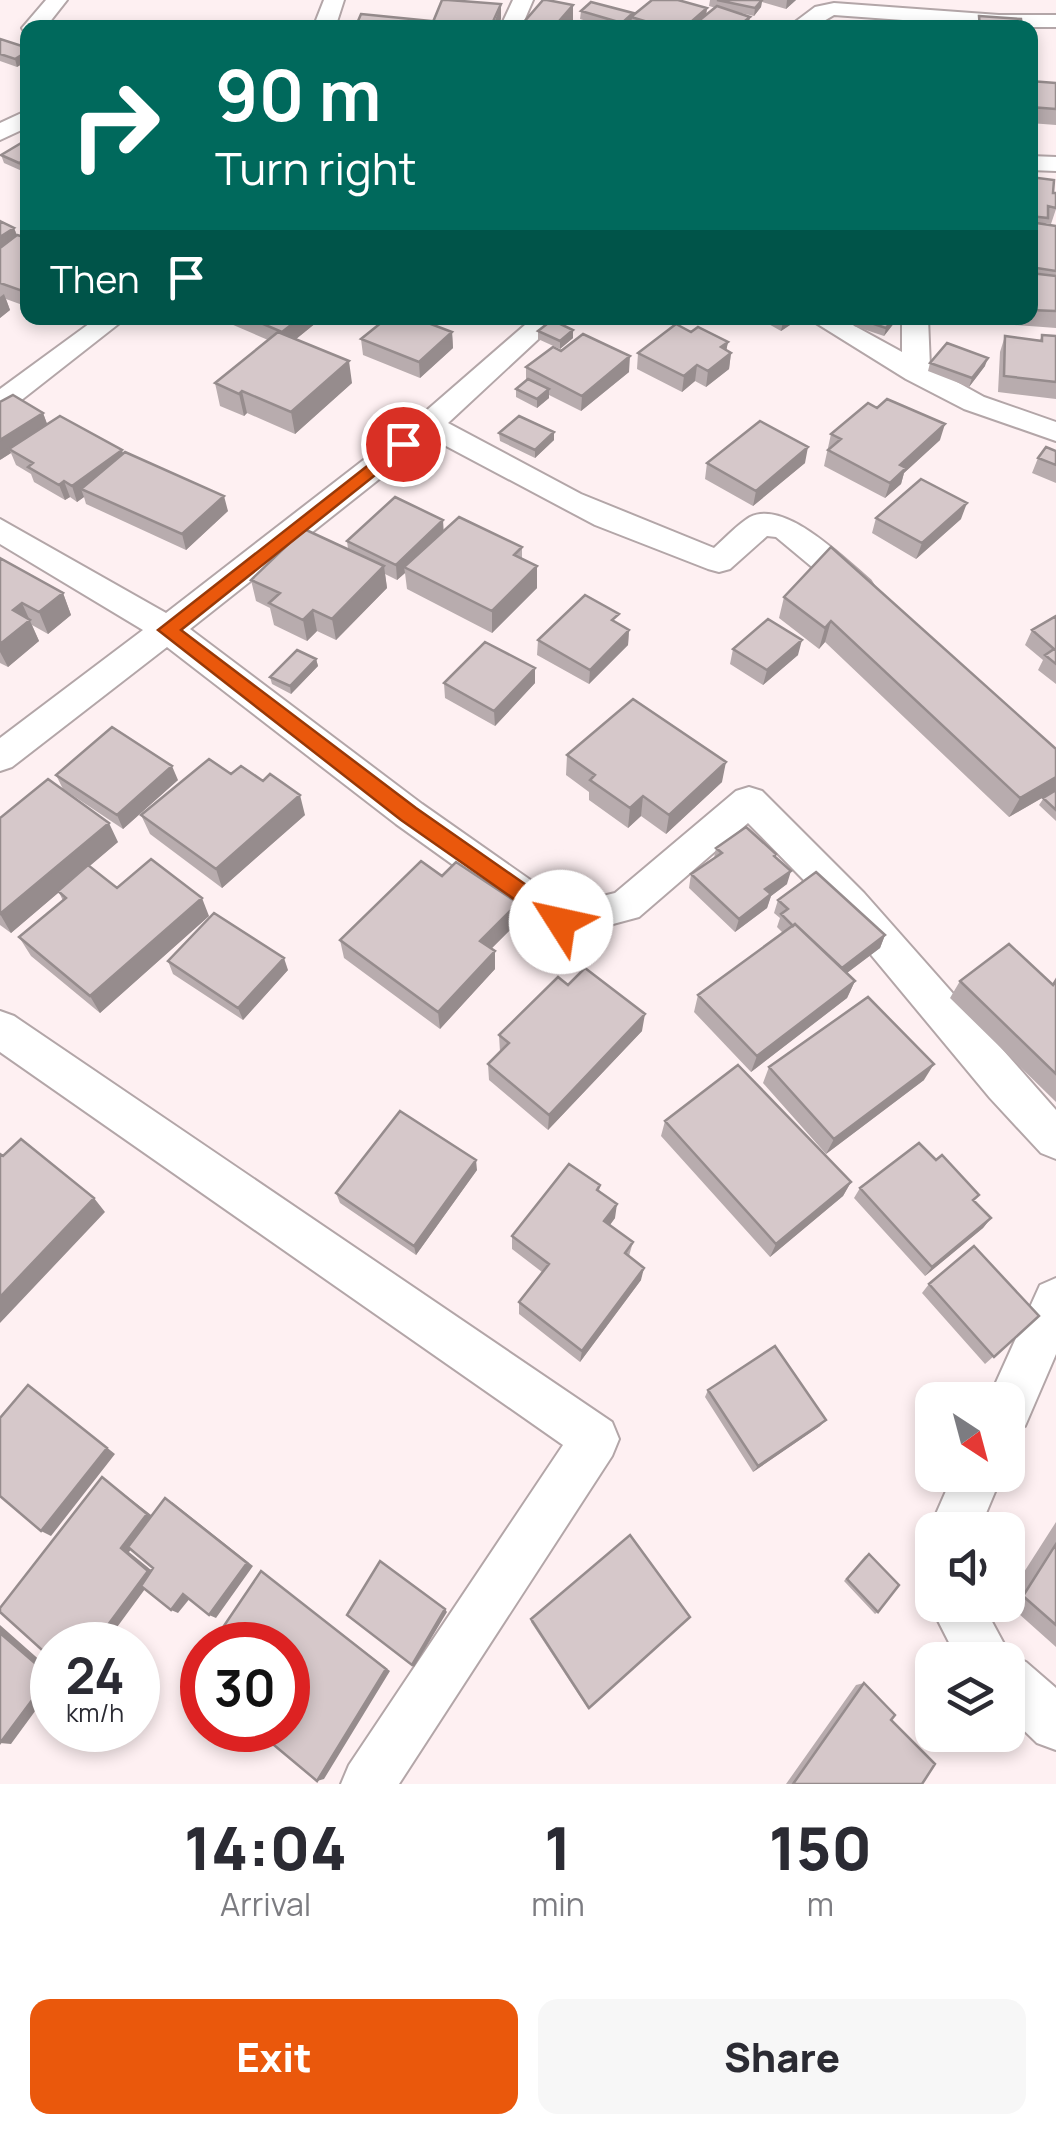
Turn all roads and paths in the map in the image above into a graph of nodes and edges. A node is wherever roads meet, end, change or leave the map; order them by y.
1 (57, 0) edge
2 (34, 20) edge
3 (809, 20) edge
4 (985, 20) edge
5 (104, 325) edge
6 (540, 325) edge
7 (834, 325) edge
8 (915, 325) edge
9 (916, 373) junction
10 (0, 402) edge
11 (429, 424) junction
12 (1056, 432) edge
13 (0, 530) edge
14 (882, 608) edge
15 (168, 630) junction
16 (0, 758) edge
17 (0, 1029) edge
18 (1056, 1139) edge
19 (1056, 1301) edge
20 (1020, 1382) edge
21 (1025, 1696) edge
22 (1056, 1724) edge
23 (368, 1784) edge

1 - 2 street
3 - 4 street
5 - 10 street
6 - 11 street
7 - 9 street
8 - 9 street
9 - 12 street
11 - 14 street
11 - 15 street
13 - 15 street
15 - 16 street
15 - 18 street
17 - 23 street
19 - 20 street
21 - 22 street

